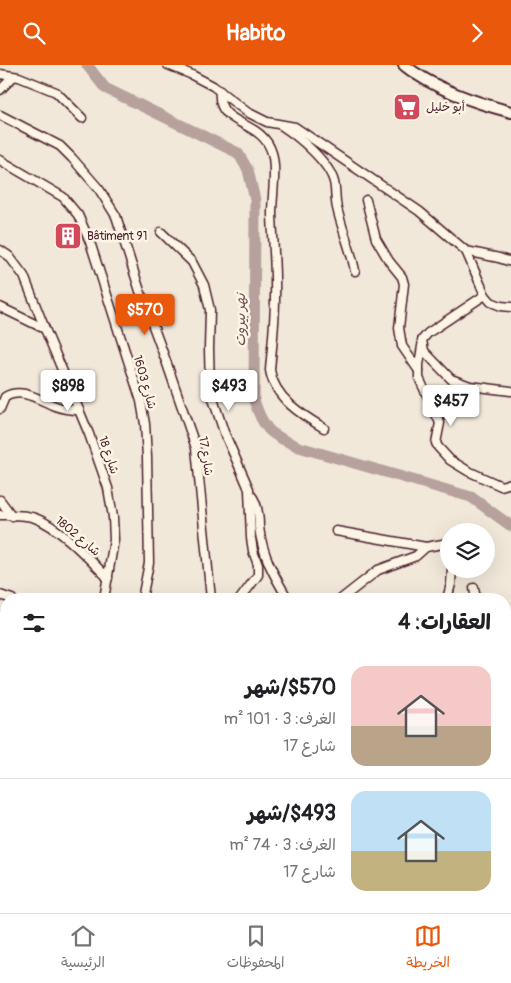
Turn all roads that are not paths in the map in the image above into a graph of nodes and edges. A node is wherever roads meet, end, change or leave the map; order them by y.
1 (168, 65) edge
2 (404, 65) edge
3 (0, 74) edge
4 (13, 77) junction
5 (0, 90) edge
6 (220, 91) junction
7 (511, 112) edge
8 (0, 115) edge
9 (82, 118) dead end
10 (282, 126) junction
11 (0, 160) edge
12 (366, 200) dead end
13 (161, 232) dead end
14 (0, 250) edge
15 (466, 251) junction
16 (511, 262) edge
17 (355, 271) dead end
18 (485, 295) junction
19 (0, 307) edge
20 (511, 307) edge
21 (44, 329) junction
22 (422, 346) junction
23 (418, 371) junction
24 (511, 391) edge
25 (0, 409) edge
26 (79, 410) junction
27 (324, 428) dead end
28 (511, 483) edge
29 (249, 494) junction
30 (0, 500) edge
31 (0, 515) edge
32 (12, 516) junction
33 (336, 531) dead end
34 (440, 545) edge
35 (426, 547) junction
36 (108, 578) junction
37 (450, 578) edge
38 (474, 588) dead end
39 (105, 593) edge
40 (143, 593) edge
41 (210, 593) edge
42 (244, 593) edge
43 (285, 593) edge
44 (349, 593) edge
45 (448, 593) edge
46 (475, 593) edge

1 - 6 street
2 - 7 main road
3 - 4 street
4 - 5 street
4 - 9 street
6 - 10 street
6 - 27 street
8 - 41 street, شارع 17
10 - 15 street
10 - 17 street
11 - 40 street, شارع 1603
12 - 23 street
13 - 29 street
14 - 21 street, شارع 18
15 - 16 street
15 - 18 street
18 - 20 street
18 - 22 street
19 - 21 street
21 - 26 street, شارع 18
22 - 23 street
22 - 24 street
23 - 28 street
25 - 26 street
26 - 36 street, شارع 18
29 - 42 street
29 - 43 street
30 - 32 street
31 - 32 street, شارع 1802
32 - 36 street, شارع 1802
33 - 35 street
34 - 35 street
35 - 44 street
36 - 39 street, شارع 18
37 - 45 street
38 - 46 street

